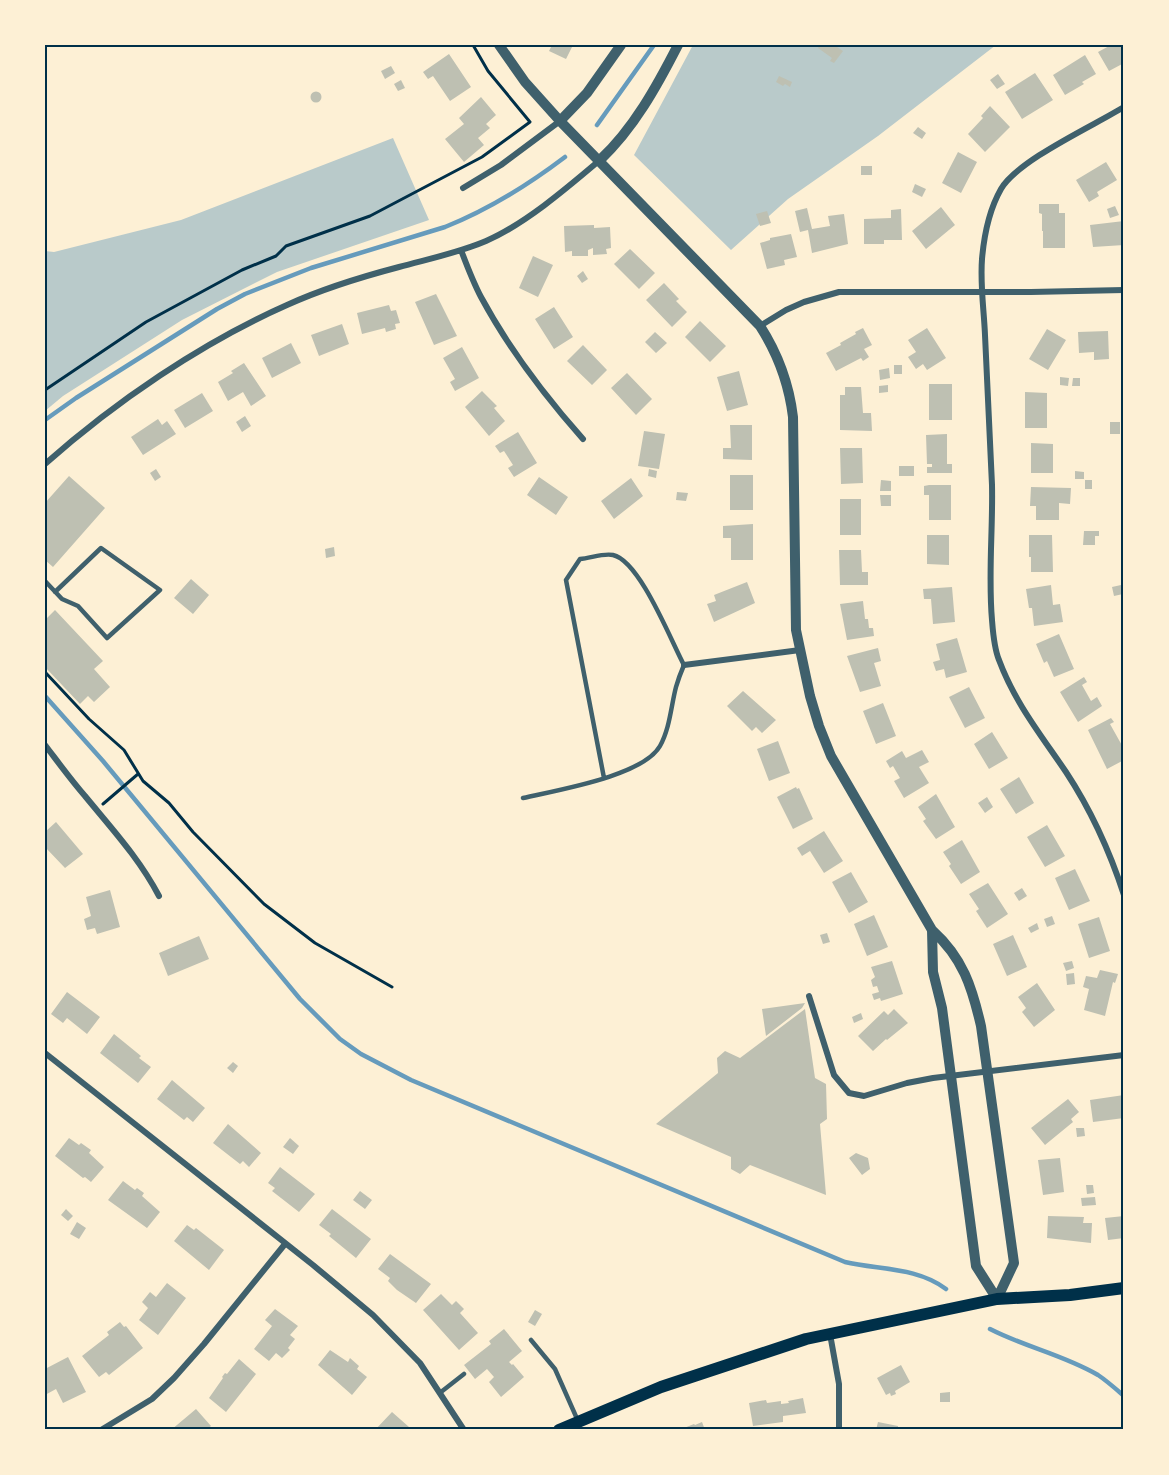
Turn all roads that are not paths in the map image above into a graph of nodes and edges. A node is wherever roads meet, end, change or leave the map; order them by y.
1 (499, 45) edge
2 (621, 45) edge
3 (678, 45) edge
4 (1124, 107) edge
5 (560, 121) junction
6 (600, 160) junction
7 (463, 188) dead end
8 (461, 250) junction
9 (1124, 290) edge
10 (981, 292) junction
11 (760, 326) junction
12 (583, 439) dead end
13 (45, 464) edge
14 (45, 581) edge
15 (56, 592) junction
16 (800, 650) junction
17 (684, 665) junction
18 (45, 745) edge
19 (604, 778) junction
20 (524, 798) dead end
21 (1124, 894) edge
22 (159, 896) dead end
23 (932, 930) junction
24 (809, 996) dead end
25 (45, 1053) edge
26 (1124, 1054) edge
27 (987, 1071) junction
28 (950, 1076) junction
29 (285, 1244) junction
30 (1124, 1288) edge
31 (998, 1299) junction
32 (830, 1334) junction
33 (531, 1340) dead end
34 (464, 1374) dead end
35 (441, 1392) junction
36 (578, 1421) junction
37 (101, 1430) edge
38 (464, 1430) edge
39 (559, 1430) edge
40 (839, 1430) edge

1 - 5 street
2 - 5 street
3 - 6 street
4 - 10 street
5 - 6 street
5 - 7 street
6 - 8 street
6 - 11 street
8 - 12 street
8 - 13 street
9 - 10 street
10 - 11 street
10 - 21 street
11 - 16 street
14 - 15 lane
15 - 15 lane
16 - 17 street
16 - 23 street
17 - 19 lane
17 - 19 lane
18 - 22 street
19 - 20 lane
23 - 27 street
23 - 28 street
24 - 28 street
25 - 29 street
26 - 27 street
27 - 28 street
27 - 31 street
28 - 31 street
29 - 35 street
29 - 37 street
30 - 31 main road
31 - 32 main road
32 - 36 main road
32 - 40 street
33 - 36 lane
34 - 35 lane
35 - 38 street
36 - 39 main road

